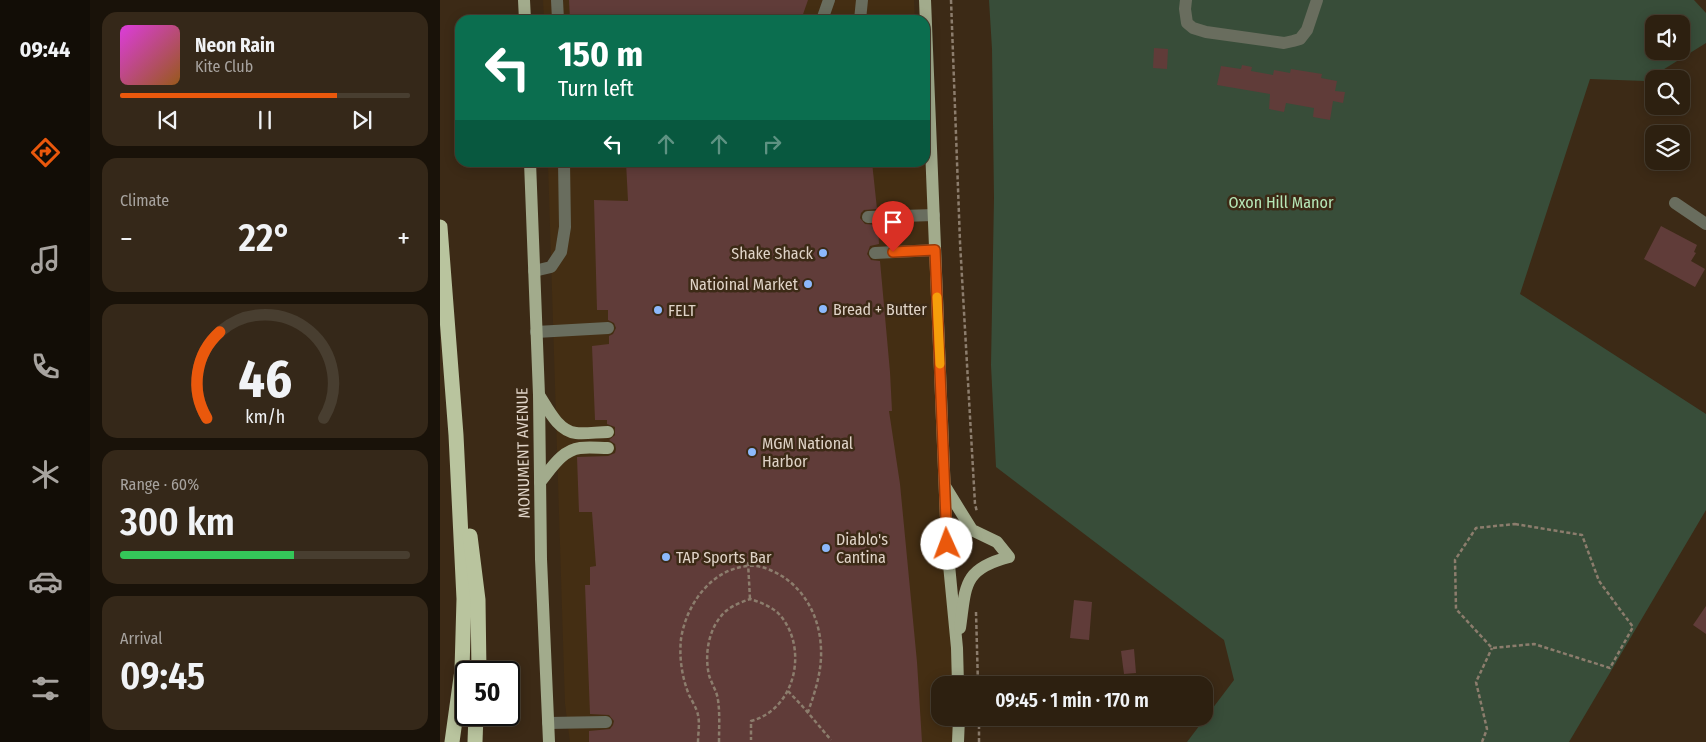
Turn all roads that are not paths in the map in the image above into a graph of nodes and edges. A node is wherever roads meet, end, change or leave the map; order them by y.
1 (524, 0) edge
2 (557, 0) edge
3 (830, 0) edge
4 (862, 0) edge
5 (925, 0) edge
6 (1186, 0) edge
7 (1317, 0) edge
8 (525, 15) edge
9 (558, 15) edge
10 (824, 15) edge
11 (860, 15) edge
12 (926, 15) edge
13 (930, 119) edge
14 (530, 167) edge
15 (564, 167) edge
16 (1676, 203) dead end
17 (934, 215) junction
18 (868, 217) dead end
19 (1706, 224) edge
20 (440, 227) edge
21 (935, 250) junction
22 (875, 254) dead end
23 (534, 272) junction
24 (608, 328) dead end
25 (536, 332) junction
26 (539, 395) junction
27 (608, 432) dead end
28 (456, 435) junction
29 (608, 448) dead end
30 (540, 482) junction
31 (945, 486) junction
32 (957, 648) junction
33 (479, 661) edge
34 (958, 676) edge
35 (548, 722) junction
36 (606, 722) dead end
37 (476, 726) edge
38 (959, 726) edge
39 (452, 742) edge
40 (475, 742) edge
41 (549, 742) edge
42 (958, 742) edge

1 - 8 main road
2 - 9 lane
3 - 10 lane
4 - 11 lane
5 - 12 main road
6 - 7 lane
13 - 17 main road
14 - 23 main road, MONUMENT AVENUE
15 - 23 lane
16 - 19 lane
17 - 18 lane
17 - 21 main road
20 - 28 highway
21 - 22 lane
21 - 31 main road
23 - 25 main road, MONUMENT AVENUE
24 - 25 lane
25 - 26 main road, MONUMENT AVENUE
26 - 27 main road
26 - 30 main road, MONUMENT AVENUE
28 - 33 highway
28 - 39 highway
29 - 30 main road
30 - 35 main road, MONUMENT AVENUE
31 - 32 main road
31 - 32 main road
32 - 34 main road
35 - 36 lane
35 - 41 main road, MONUMENT AVENUE
37 - 40 highway
38 - 42 main road

